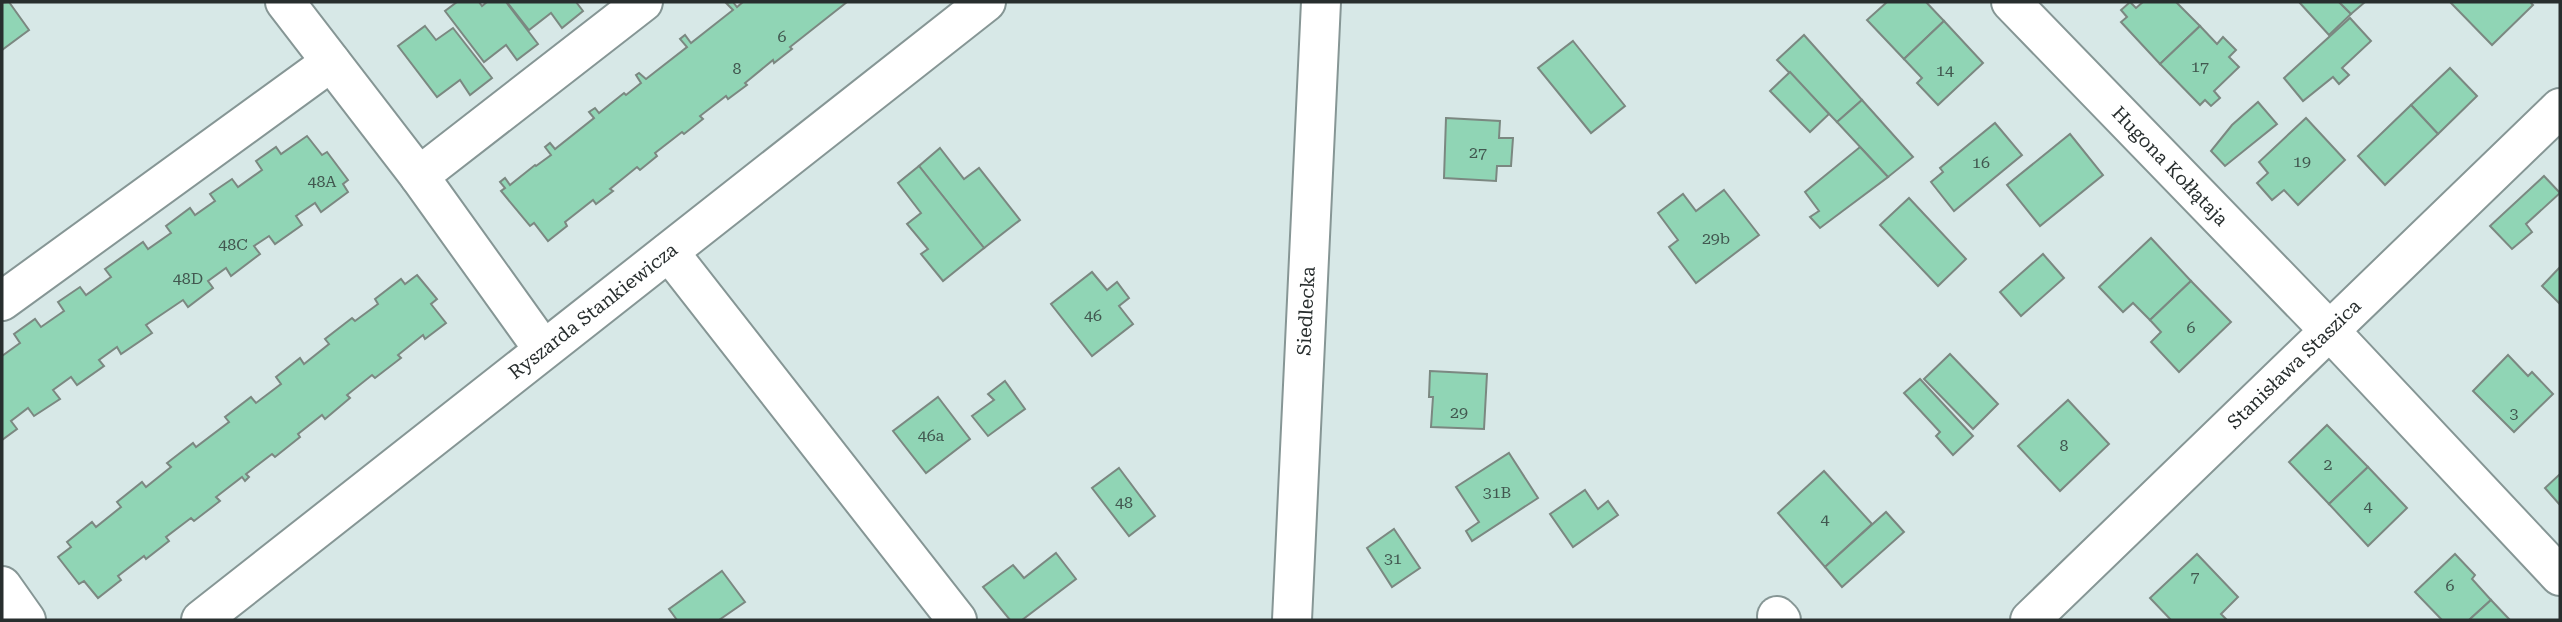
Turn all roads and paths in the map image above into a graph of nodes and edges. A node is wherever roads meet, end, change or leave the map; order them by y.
1 (285, 2) edge
2 (643, 2) edge
3 (986, 2) edge
4 (1321, 2) edge
5 (2011, 2) edge
6 (331, 62) junction
7 (2560, 108) edge
8 (419, 176) junction
9 (669, 252) junction
10 (2, 300) edge
11 (2329, 330) junction
12 (543, 349) junction
13 (2560, 576) edge
14 (2, 586) edge
15 (26, 620) edge
16 (201, 620) edge
17 (957, 620) edge
18 (1292, 620) edge
19 (2030, 620) edge

1 - 6 street
2 - 8 street
3 - 9 street, Ryszarda Stankiewicza
4 - 18 street, Siedlecka
5 - 11 street, Hugona Kołłątaja
6 - 8 street
6 - 10 street
7 - 11 street, Stanisława Staszica
8 - 12 street
9 - 12 street, Ryszarda Stankiewicza
9 - 17 street
11 - 13 street, Hugona Kołłątaja
11 - 19 street, Stanisława Staszica
12 - 16 street, Ryszarda Stankiewicza
14 - 15 street

